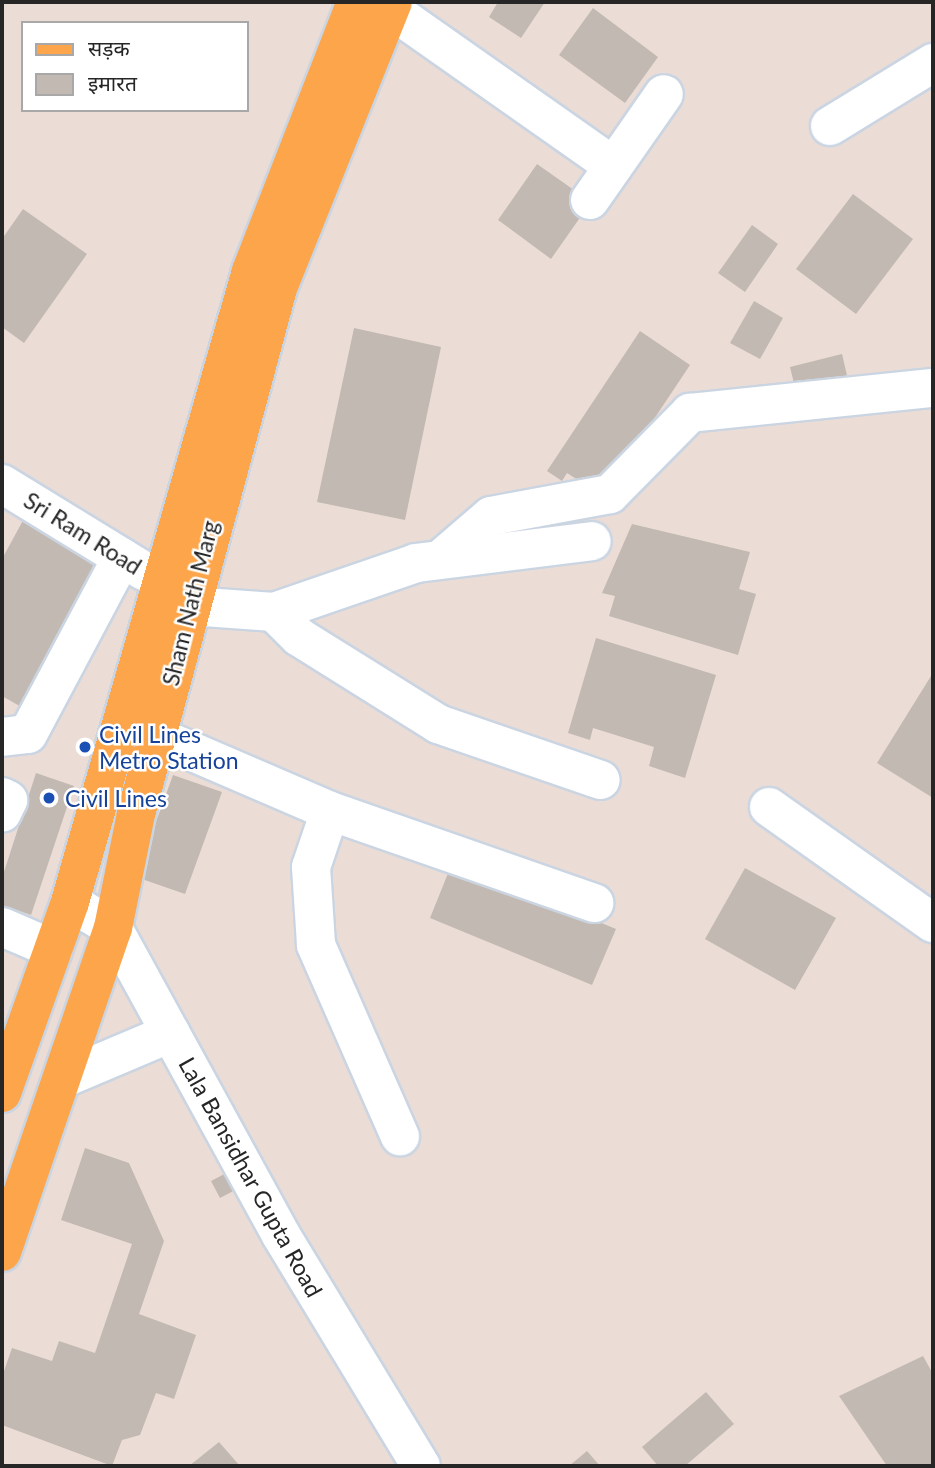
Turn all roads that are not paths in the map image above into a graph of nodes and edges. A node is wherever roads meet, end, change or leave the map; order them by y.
1 (380, 4) edge
2 (933, 63) edge
3 (664, 94) dead end
4 (830, 126) dead end
5 (613, 166) junction
6 (590, 200) dead end
7 (933, 388) edge
8 (5, 494) edge
9 (592, 541) dead end
10 (122, 557) junction
11 (441, 559) junction
12 (177, 594) junction
13 (274, 612) junction
14 (156, 736) junction
15 (2, 737) edge
16 (601, 780) dead end
17 (2, 797) edge
18 (769, 807) dead end
19 (330, 811) junction
20 (2, 813) edge
21 (70, 902) junction
22 (594, 903) dead end
23 (933, 923) edge
24 (2, 927) edge
25 (113, 928) junction
26 (53, 949) junction
27 (171, 1033) junction
28 (62, 1079) junction
29 (2, 1093) edge
30 (400, 1136) dead end
31 (2, 1252) edge
32 (421, 1466) edge

1 - 5 street
1 - 12 main road, Sham Nath Marg
2 - 4 street
3 - 5 street
5 - 6 street
7 - 11 street
8 - 10 street, Sri Ram Road
9 - 11 street
10 - 12 street, Sri Ram Road
10 - 15 street
11 - 13 street
12 - 13 street
12 - 14 main road, Sham Nath Marg
12 - 21 main road, Sham Nath Marg
13 - 16 street
14 - 19 street
14 - 25 main road, Sham Nath Marg
17 - 20 street
18 - 23 street
19 - 22 street
19 - 30 street
21 - 25 street, Lala Bansidhar Gupta Road
21 - 26 main road, Sham Nath Marg
24 - 26 street
25 - 27 street, Lala Bansidhar Gupta Road
25 - 28 main road, Sham Nath Marg
26 - 29 main road, Sham Nath Marg
27 - 28 street
27 - 32 street, Lala Bansidhar Gupta Road
28 - 31 main road, Sham Nath Marg

